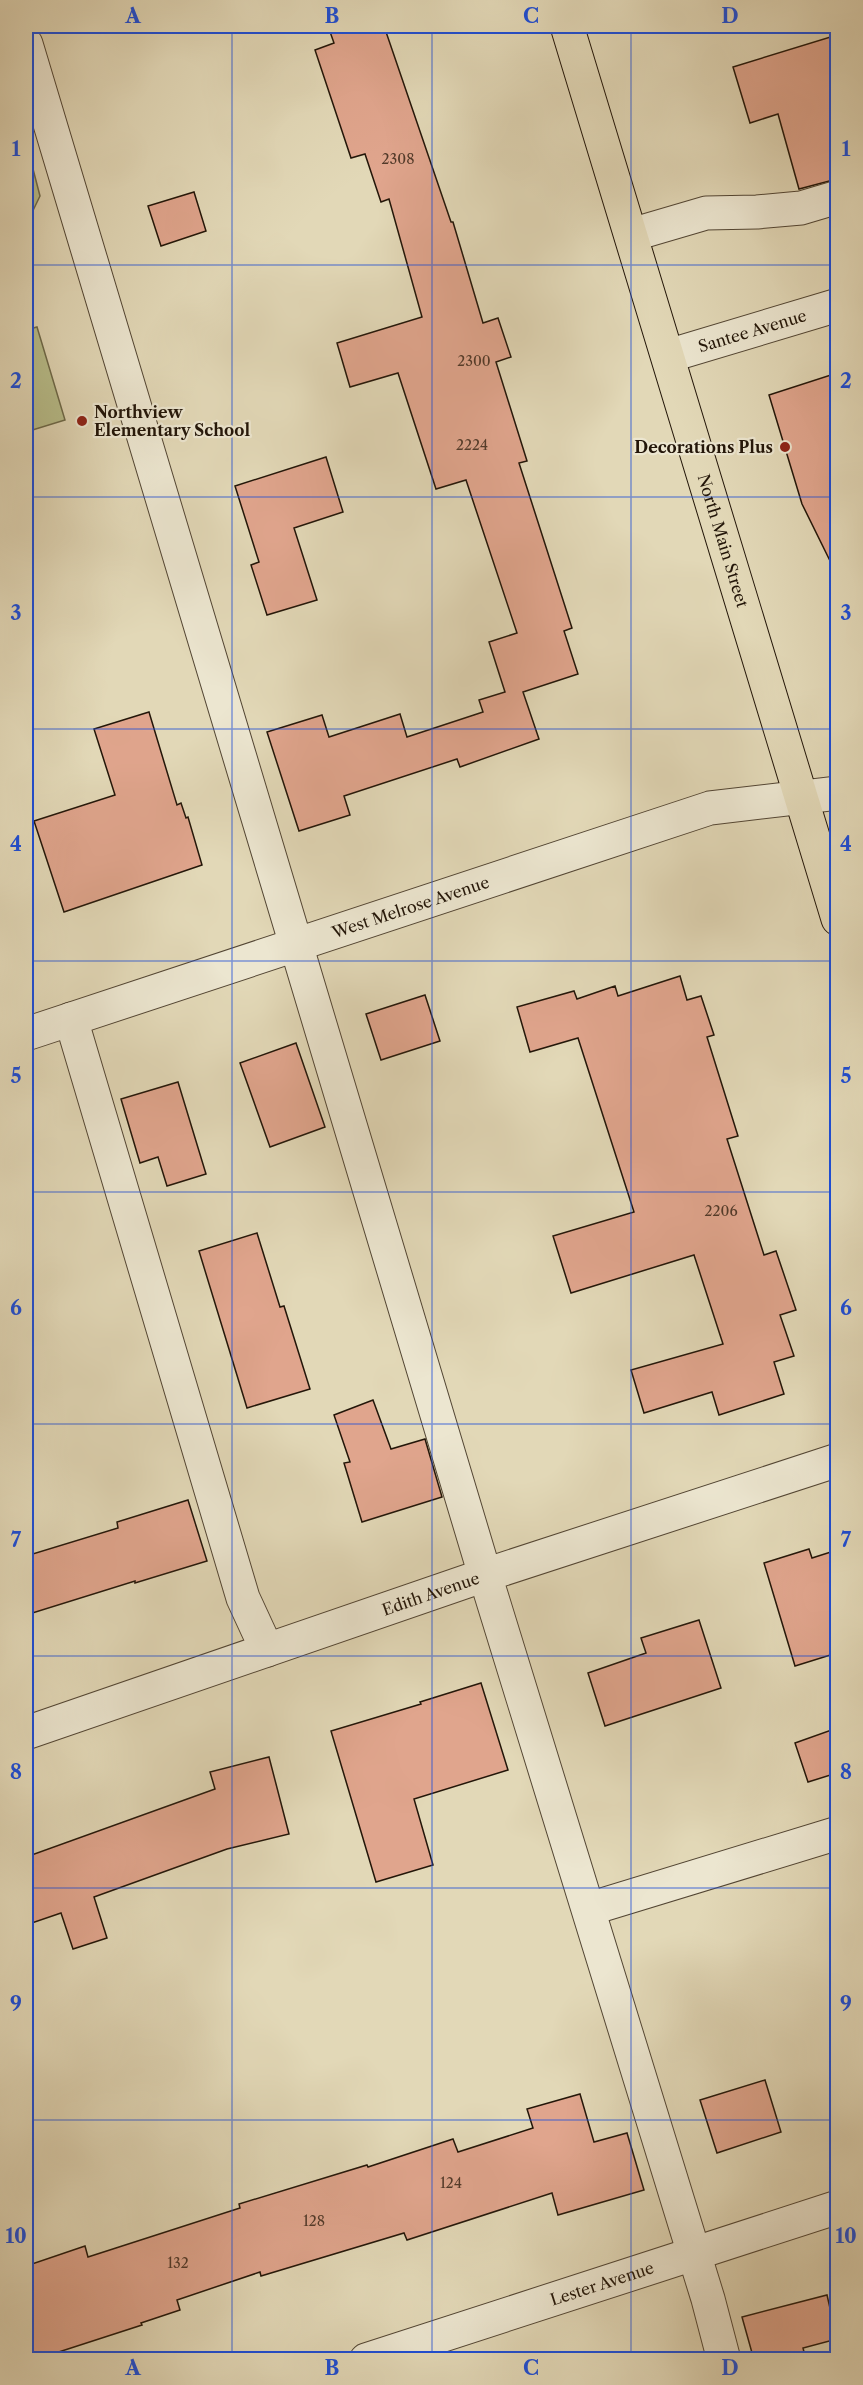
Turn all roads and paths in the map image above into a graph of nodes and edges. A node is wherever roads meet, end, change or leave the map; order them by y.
1 (567, 26) edge
2 (26, 44) edge
3 (837, 197) edge
4 (631, 234) junction
5 (837, 306) edge
6 (668, 356) junction
7 (837, 793) edge
8 (799, 798) junction
9 (837, 919) edge
10 (297, 944) junction
11 (71, 1019) junction
12 (26, 1034) edge
13 (837, 1460) edge
14 (485, 1575) junction
15 (267, 1650) junction
16 (26, 1733) edge
17 (837, 1833) edge
18 (589, 1909) junction
19 (837, 2206) edge
20 (694, 2252) junction
21 (366, 2360) edge
22 (724, 2360) edge

1 - 4 main road, North Main Street
2 - 10 street
3 - 4 street
4 - 6 main road, North Main Street
5 - 6 street, Santee Avenue
6 - 8 main road, North Main Street
7 - 8 street, West Melrose Avenue
8 - 9 main road, North Main Street
8 - 10 street, West Melrose Avenue
10 - 11 street, West Melrose Avenue
10 - 14 street
11 - 12 street, West Melrose Avenue
11 - 15 street
13 - 14 street, Edith Avenue
14 - 15 street, Edith Avenue
14 - 18 street
15 - 16 street, Edith Avenue
17 - 18 street
18 - 20 street
19 - 20 street, Lester Avenue
20 - 21 street, Lester Avenue
20 - 22 street

